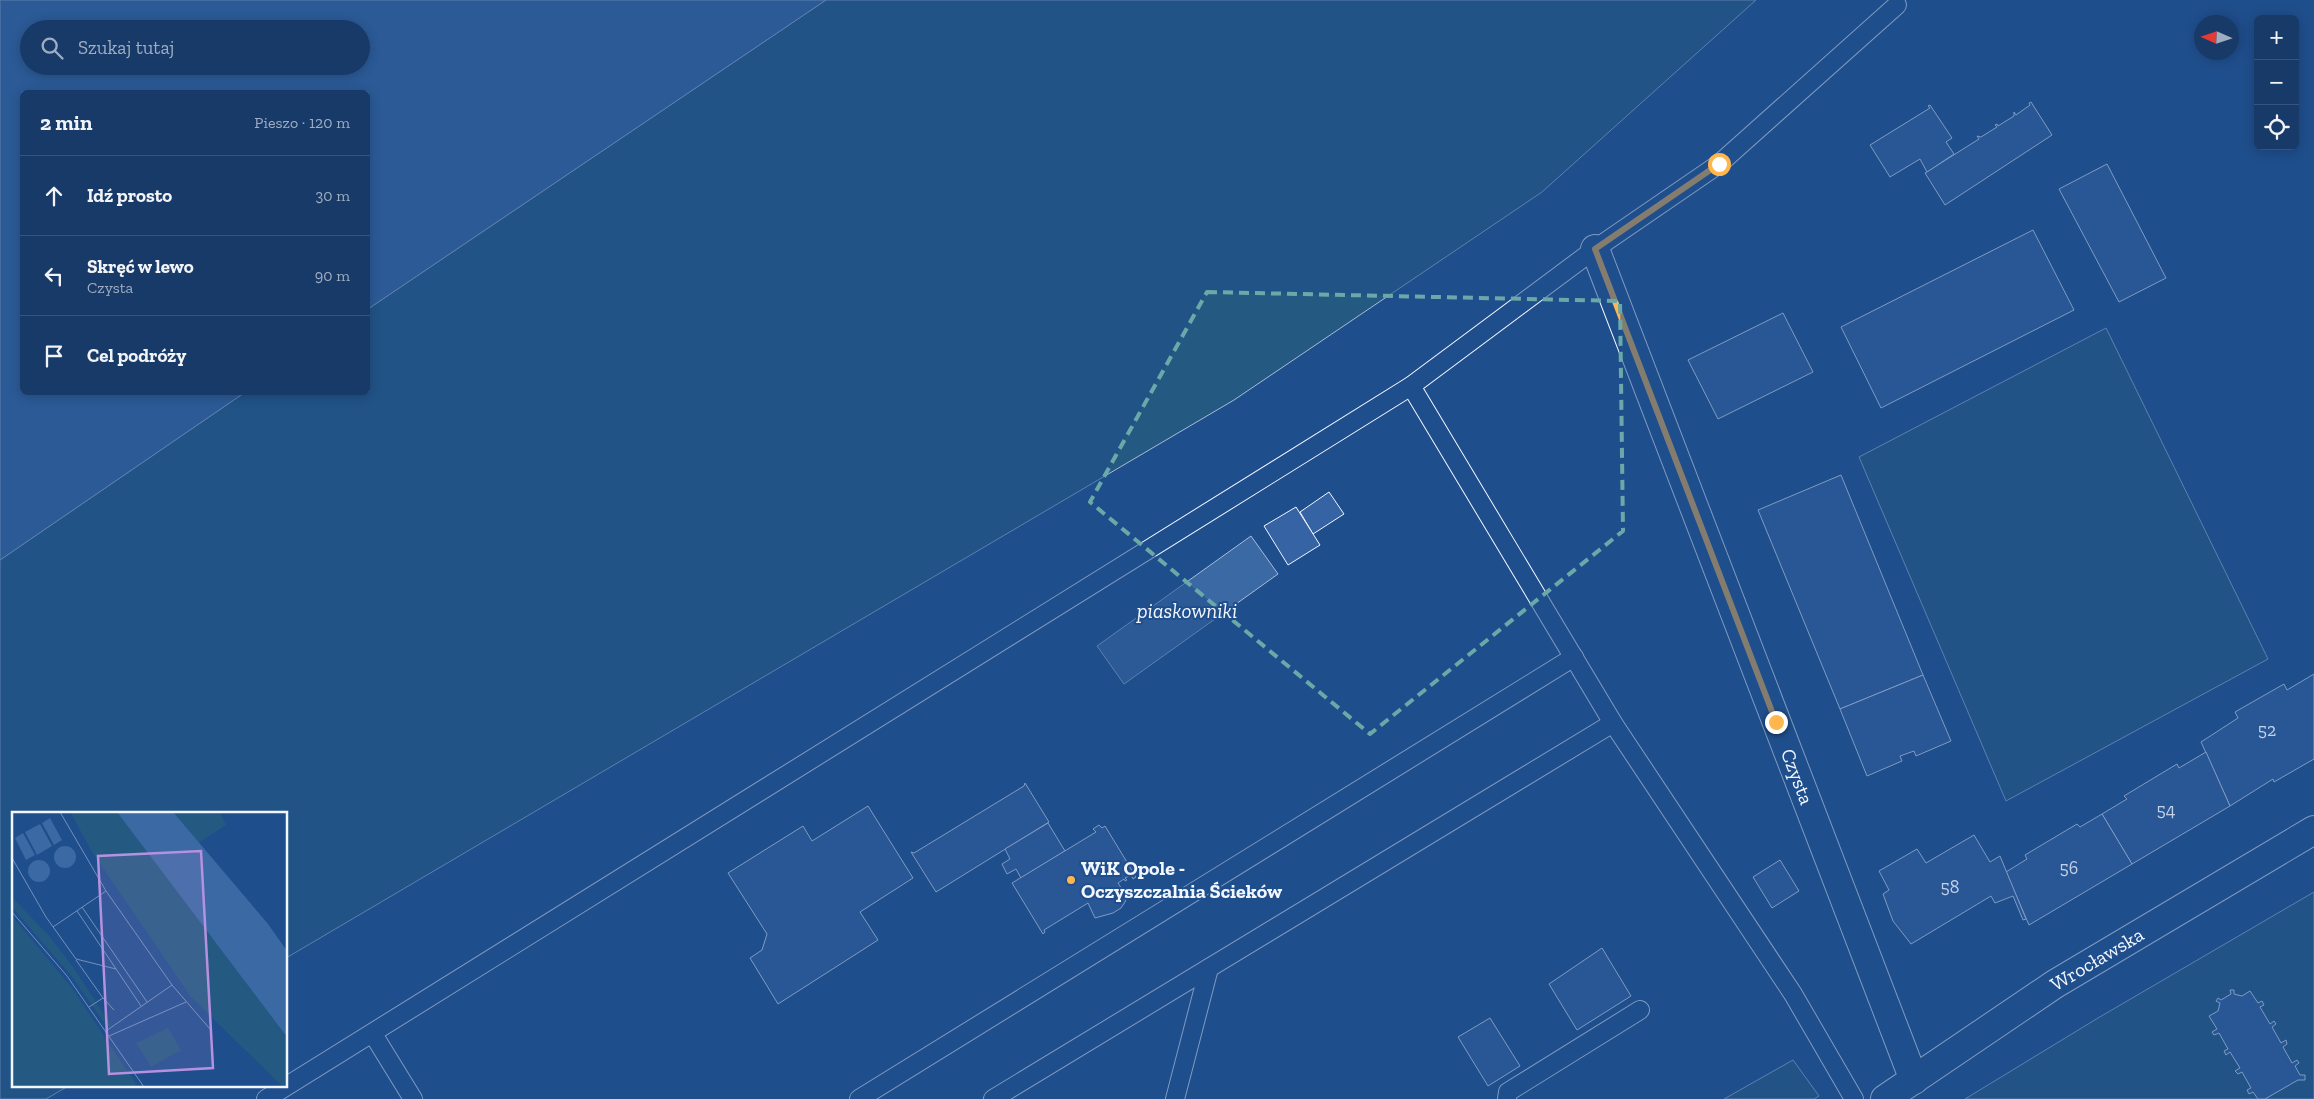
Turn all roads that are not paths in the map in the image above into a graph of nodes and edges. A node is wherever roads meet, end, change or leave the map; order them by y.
1 (1897, 6) dead end
2 (1595, 249) junction
3 (1411, 386) junction
4 (1574, 657) junction
5 (1613, 723) junction
6 (2314, 830) edge
7 (1209, 968) junction
8 (1640, 1010) dead end
9 (373, 1034) junction
10 (1914, 1080) junction
11 (287, 1086) edge
12 (288, 1086) edge
13 (266, 1099) edge
14 (413, 1099) edge
15 (859, 1099) edge
16 (993, 1099) edge
17 (1175, 1099) edge
18 (1506, 1099) edge
19 (1854, 1099) edge
20 (1885, 1099) edge

1 - 2 lane
2 - 3 lane
2 - 10 street, Czysta
3 - 4 lane
3 - 9 lane
4 - 5 lane
4 - 15 lane
5 - 7 lane
5 - 19 lane
6 - 10 street, Wrocławska
7 - 16 lane
7 - 17 lane
8 - 18 lane
9 - 12 lane
9 - 14 lane
10 - 20 street, Wrocławska
11 - 13 lane

